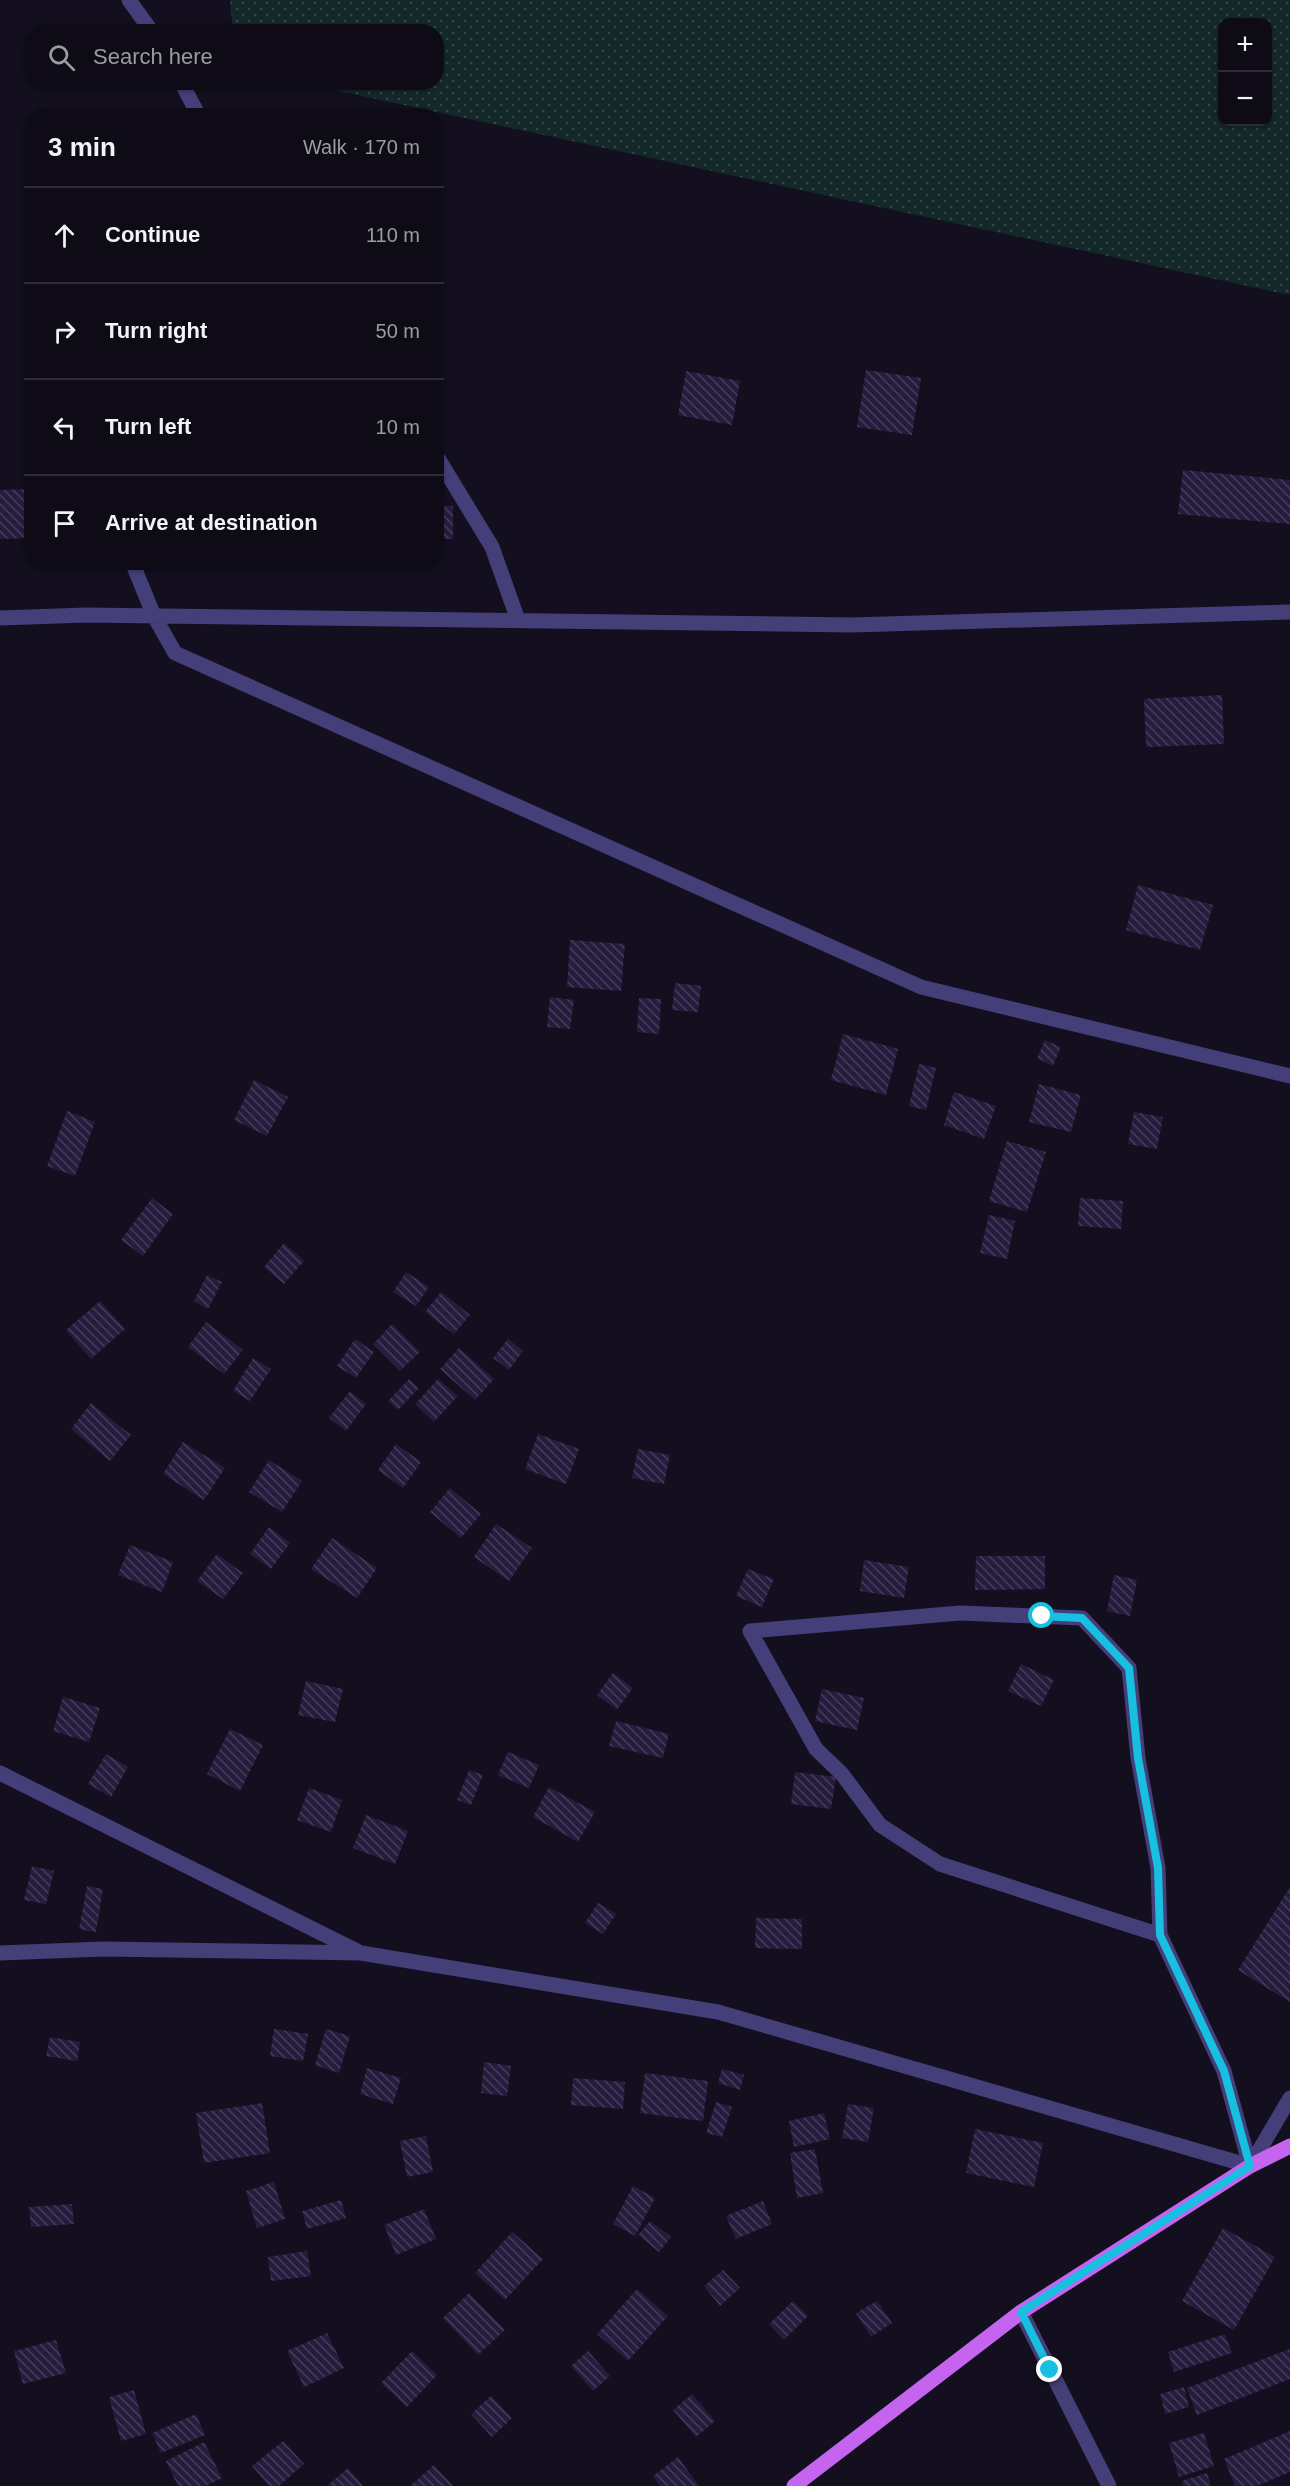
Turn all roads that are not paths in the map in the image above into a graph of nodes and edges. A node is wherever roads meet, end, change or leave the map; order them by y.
1 (129, 0) edge
2 (146, 24) edge
3 (185, 90) edge
4 (195, 108) edge
5 (444, 468) edge
6 (135, 570) edge
7 (1290, 612) edge
8 (154, 616) junction
9 (0, 618) edge
10 (518, 620) junction
11 (1290, 1076) edge
12 (0, 1773) edge
13 (1160, 1935) junction
14 (0, 1953) edge
15 (361, 1953) junction
16 (1290, 2098) edge
17 (1290, 2146) edge
18 (1250, 2166) junction
19 (1021, 2312) junction
20 (794, 2486) edge
21 (1109, 2486) edge

1 - 2 street
3 - 4 street
5 - 10 street
6 - 8 street
7 - 10 street
8 - 9 street
8 - 10 street
8 - 11 street
12 - 15 street
13 - 13 street
13 - 18 street
14 - 15 street
15 - 18 street
16 - 18 street
17 - 18 main road
18 - 19 main road
19 - 20 main road
19 - 21 street

